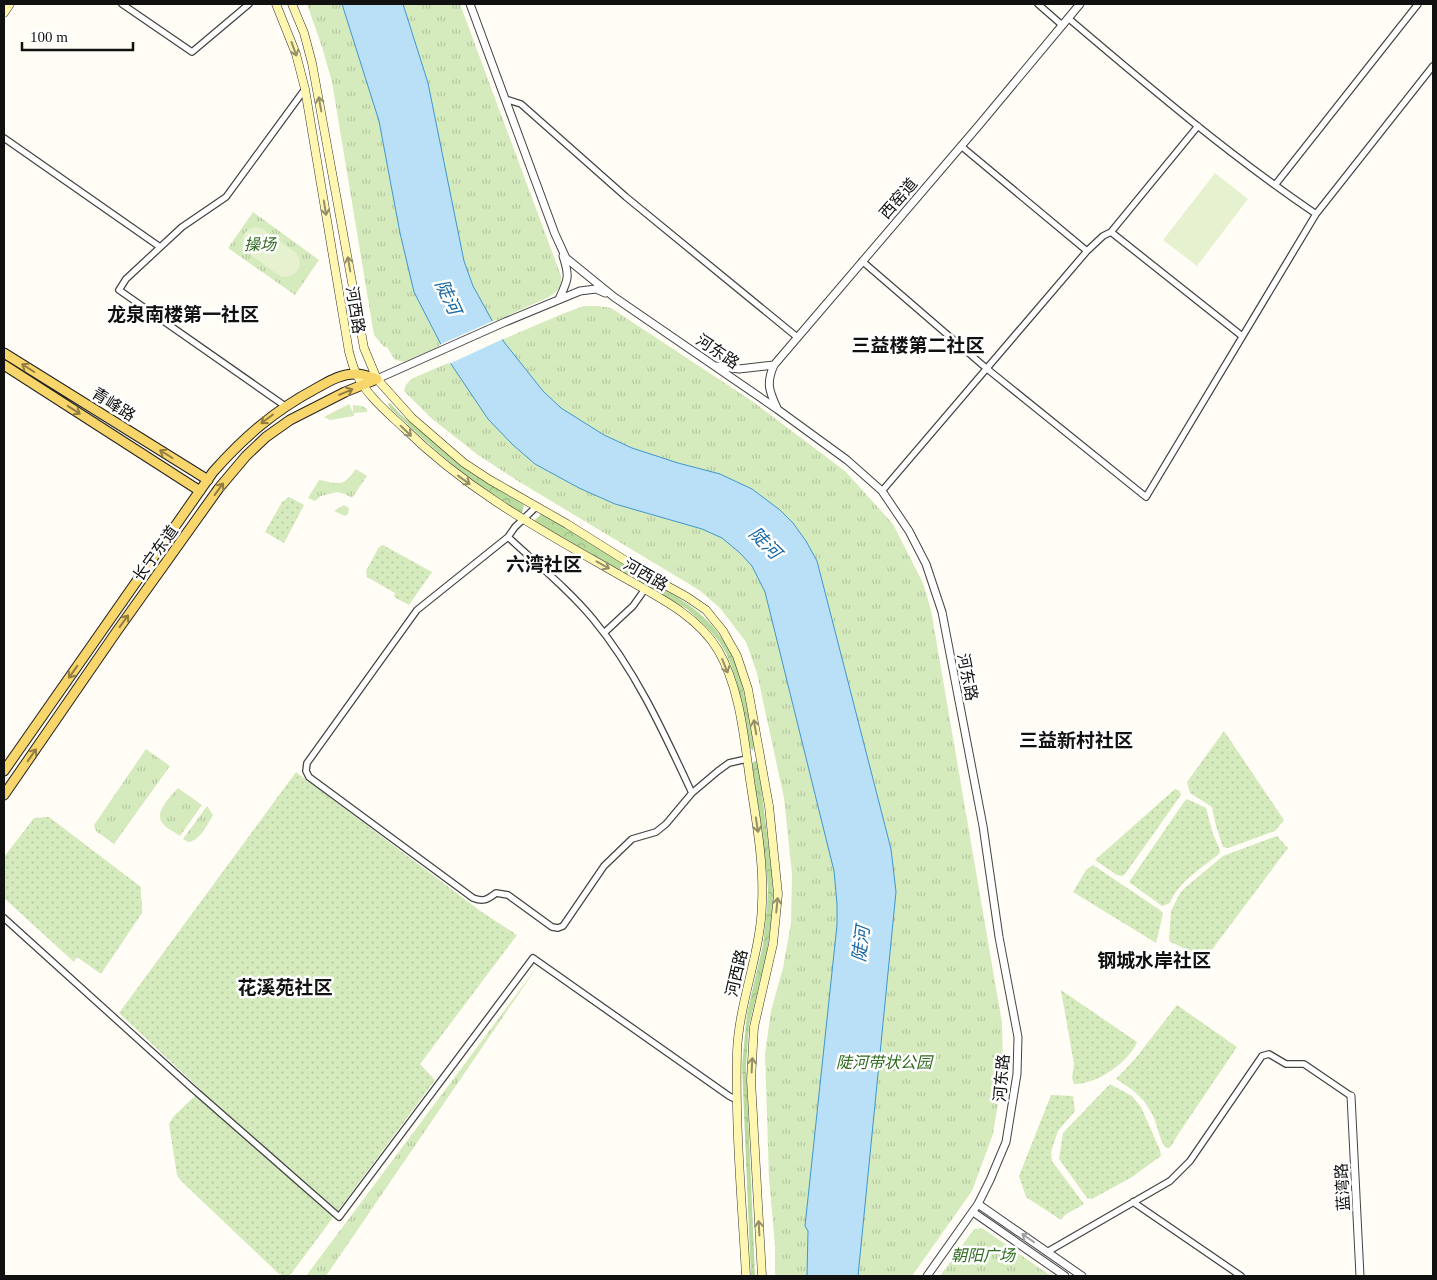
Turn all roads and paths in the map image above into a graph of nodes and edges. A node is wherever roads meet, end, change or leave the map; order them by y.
1 (10, 4) edge
2 (122, 4) edge
3 (249, 4) edge
4 (276, 4) edge
5 (292, 4) edge
6 (470, 4) edge
7 (1038, 4) edge
8 (1080, 4) edge
9 (1418, 4) edge
10 (4, 13) edge
11 (1068, 18) junction
12 (1062, 25) junction
13 (1433, 66) edge
14 (305, 89) junction
15 (505, 99) junction
16 (1198, 126) junction
17 (4, 138) edge
18 (961, 146) junction
19 (1275, 185) junction
20 (1316, 214) junction
21 (1111, 232) junction
22 (160, 247) junction
23 (1087, 251) junction
24 (563, 253) junction
25 (862, 261) junction
26 (614, 297) junction
27 (559, 299) junction
28 (1242, 336) junction
29 (796, 337) junction
30 (4, 353) edge
31 (4, 365) edge
32 (774, 365) junction
33 (716, 366) junction
34 (986, 368) junction
35 (356, 373) junction
36 (377, 379) junction
37 (364, 386) junction
38 (285, 406) junction
39 (777, 409) junction
40 (208, 480) junction
41 (200, 491) junction
42 (882, 491) junction
43 (536, 507) junction
44 (523, 520) junction
45 (508, 537) junction
46 (645, 589) junction
47 (604, 633) junction
48 (760, 754) junction
49 (747, 759) junction
50 (4, 771) edge
51 (692, 794) junction
52 (4, 795) edge
53 (4, 918) edge
54 (1351, 1096) joint
55 (737, 1100) junction
56 (1133, 1202) junction
57 (978, 1204) junction
58 (973, 1212) junction
59 (1047, 1252) junction
60 (746, 1276) edge
61 (762, 1276) edge
62 (927, 1276) edge
63 (1065, 1276) edge
64 (1082, 1276) edge
65 (1241, 1276) edge
66 (1360, 1276) edge

1 - 10 main road
2 - 3 street
4 -> 14 main road, 河西路
36 -> 5 main road, 河西路
6 - 15 street, 河东路
7 - 12 street
8 - 11 street, 西窑道
9 - 19 street
11 - 12 street, 西窑道
11 - 16 street
12 - 18 street, 西窑道
13 - 20 street
14 - 22 street
14 -> 35 main road, 河西路
15 - 24 street, 河东路
15 - 29 street
16 - 19 street
16 - 21 street
17 - 22 street
18 - 23 street
18 - 25 street, 西窑道
19 - 20 street
20 - 28 street
21 - 23 street
21 - 28 street
22 - 38 street
23 - 34 street
24 - 26 street, 河东路
24 - 27 street
25 - 29 street, 西窑道
25 - 34 street
26 - 27 street, 河东路
26 - 33 street, 河东路
27 - 36 street, 长宁东道
28 - 34 street
29 - 32 street, 西窑道
40 -> 30 main road, 青峰路
31 -> 41 main road, 青峰路
32 - 33 street
32 - 39 street
33 - 39 street, 河东路
34 - 42 street
35 - 36 main road
35 - 37 main road, 河西路
35 - 38 main road, 长宁东道
36 - 37 main road, 长宁东道
36 - 43 main road, 河西路
37 -> 44 main road, 河西路
52 -> 37 main road, 长宁东道
38 -> 40 main road, 长宁东道
39 - 42 street, 河东路
40 - 41 main road, 长宁东道
41 -> 50 main road, 长宁东道
42 - 57 street, 河东路
43 - 44 street
48 -> 43 main road, 河西路
44 - 45 street
44 -> 46 main road, 河西路
45 - 47 street
45 - 51 street
46 - 47 street
46 -> 49 main road, 河西路
47 - 51 street
48 - 49 main road
61 -> 48 main road, 河西路
49 - 51 street
49 -> 55 main road, 河西路
53 - 55 street
54 - 56 street
54 - 66 street, 蓝湾路
55 - 60 main road, 河西路
56 - 59 street
56 - 65 street
57 - 58 street, 河东路
59 -> 57 street
58 - 62 street, 河东路
58 - 63 street
59 - 64 street

